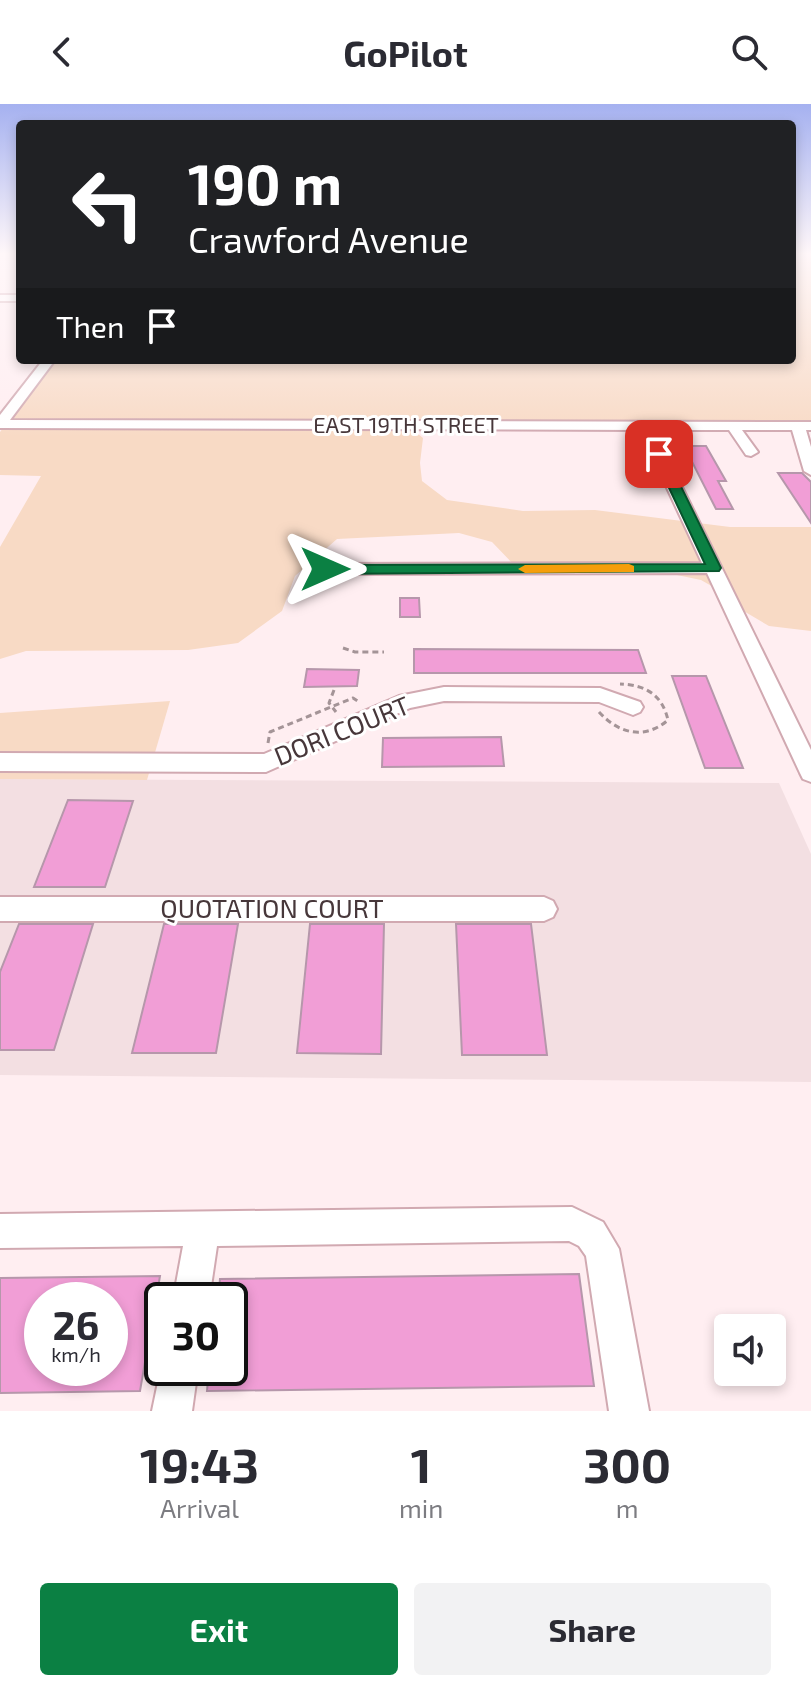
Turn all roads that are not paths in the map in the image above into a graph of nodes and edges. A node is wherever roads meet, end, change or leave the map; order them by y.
1 (46, 364) edge
2 (0, 424) edge
3 (645, 425) junction
4 (733, 426) junction
5 (805, 426) edge
6 (751, 452) dead end
7 (811, 471) edge
8 (714, 568) junction
9 (325, 569) dead end
10 (633, 707) dead end
11 (0, 762) edge
12 (811, 773) edge
13 (0, 909) edge
14 (544, 909) dead end
15 (203, 1229) junction
16 (0, 1231) edge
17 (194, 1282) edge
18 (176, 1386) edge
19 (172, 1411) edge
20 (629, 1411) edge

1 - 2 street
2 - 3 street, EAST 19TH STREET
3 - 4 street, EAST 19TH STREET
3 - 8 street
4 - 5 street, EAST 19TH STREET
4 - 6 street
5 - 7 street
8 - 9 street
8 - 12 street
10 - 11 street, DORI COURT
13 - 14 street, QUOTATION COURT
15 - 16 street
15 - 17 street
15 - 20 street
18 - 19 street

